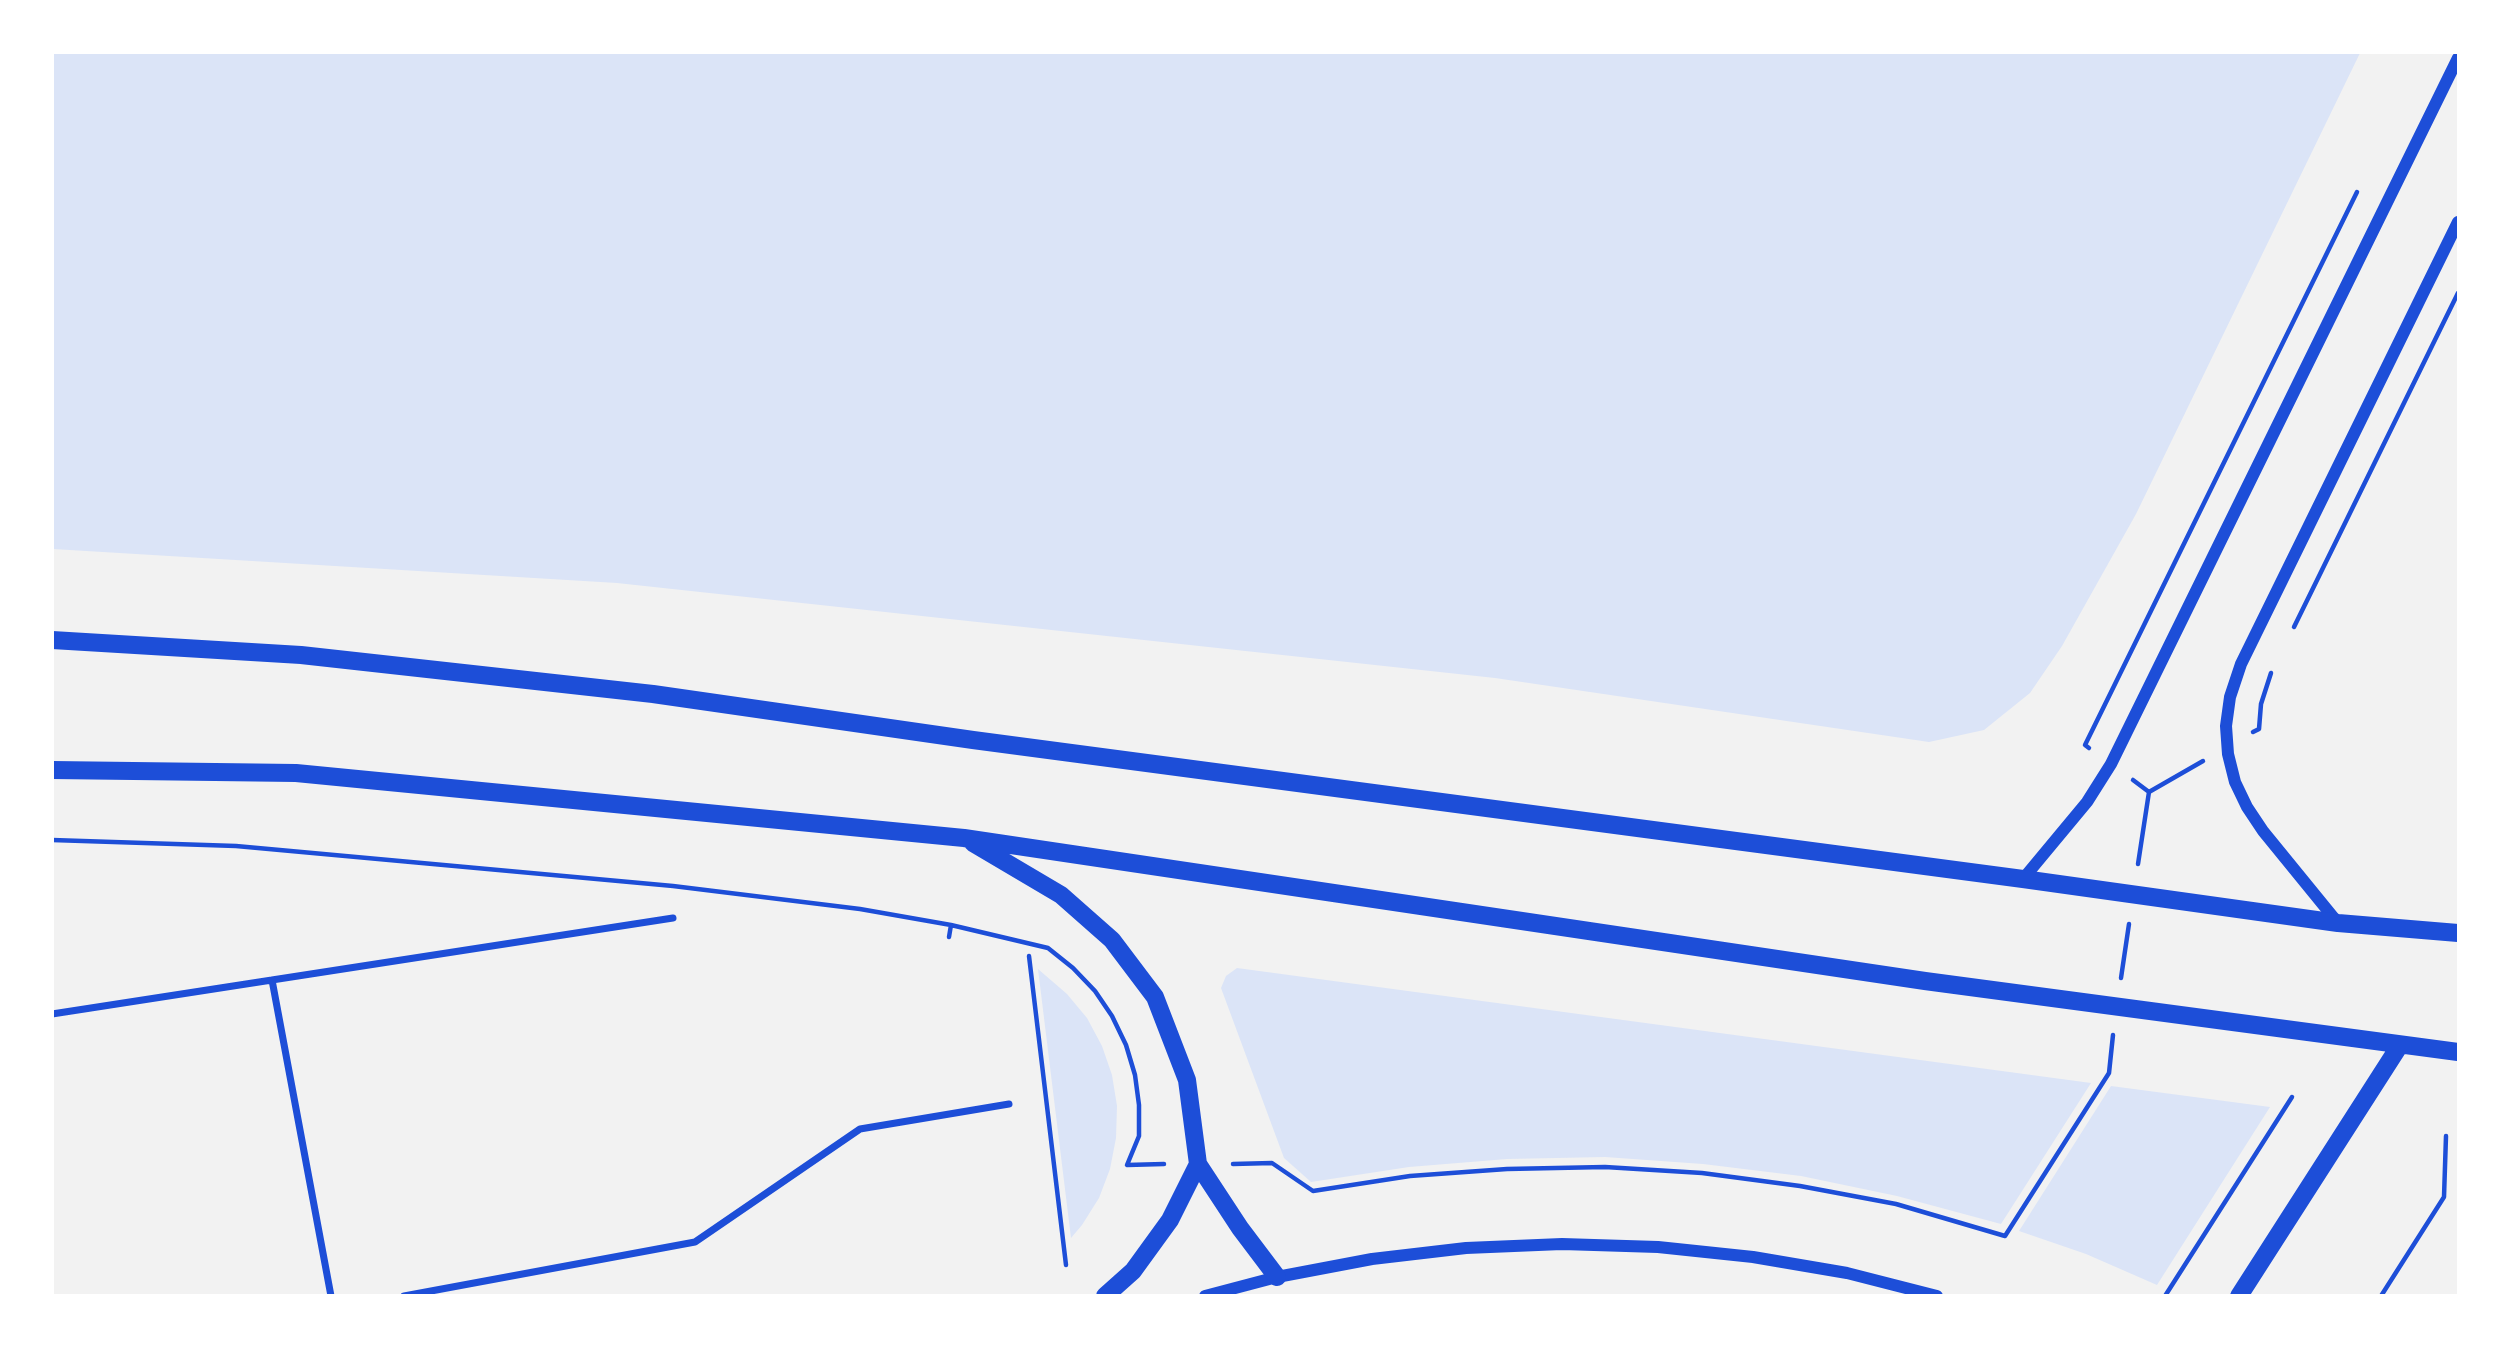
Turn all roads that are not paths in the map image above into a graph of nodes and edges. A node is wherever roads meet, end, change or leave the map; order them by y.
1 (2459, 58) edge
2 (2459, 222) edge
3 (52, 640) edge
4 (52, 770) edge
5 (964, 838) junction
6 (2023, 879) junction
7 (673, 918) dead end
8 (2337, 923) junction
9 (2459, 933) edge
10 (272, 980) junction
11 (52, 1014) edge
12 (2400, 1045) junction
13 (2459, 1052) edge
14 (1009, 1104) dead end
15 (1198, 1164) junction
16 (1277, 1277) junction
17 (331, 1296) edge
18 (404, 1296) edge
19 (1105, 1296) edge
20 (1205, 1296) edge
21 (1937, 1296) edge
22 (2239, 1296) edge

1 - 6 street
2 - 8 street
3 - 6 main road
4 - 5 main road
5 - 12 main road
5 - 15 main road
6 - 8 main road
7 - 10 street
8 - 9 main road
10 - 11 street
10 - 17 street
12 - 13 main road
12 - 22 main road
14 - 18 street
15 - 16 main road
15 - 19 main road
16 - 20 street
16 - 21 street

